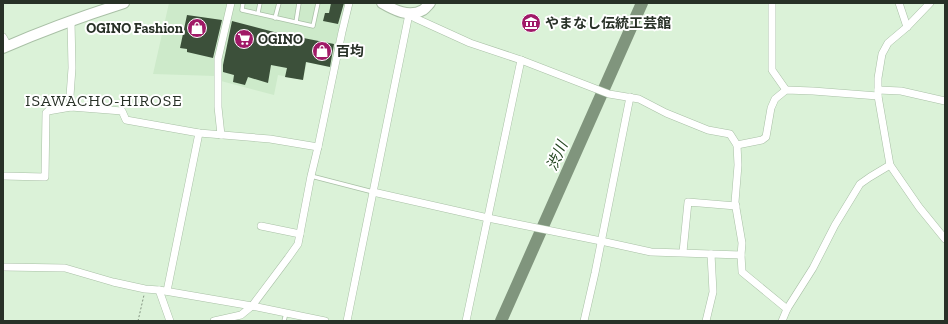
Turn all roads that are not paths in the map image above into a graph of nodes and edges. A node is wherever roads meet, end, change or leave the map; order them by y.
1 (124, 3) edge
2 (231, 3) edge
3 (243, 3) edge
4 (260, 3) edge
5 (279, 3) edge
6 (299, 3) edge
7 (318, 3) edge
8 (349, 3) edge
9 (382, 3) edge
10 (430, 3) edge
11 (772, 3) edge
12 (899, 3) edge
13 (930, 3) edge
14 (258, 13) junction
15 (409, 14) junction
16 (275, 18) junction
17 (71, 21) junction
18 (296, 22) junction
19 (907, 27) junction
20 (3, 37) edge
21 (6, 47) edge
22 (521, 60) junction
23 (786, 90) junction
24 (878, 93) junction
25 (630, 97) junction
26 (945, 101) edge
27 (71, 107) junction
28 (199, 134) junction
29 (221, 135) junction
30 (737, 145) junction
31 (318, 147) junction
32 (890, 165) junction
33 (3, 176) edge
34 (311, 176) junction
35 (373, 192) junction
36 (736, 206) junction
37 (488, 218) junction
38 (261, 226) dead end
39 (300, 234) junction
40 (945, 238) edge
41 (601, 241) junction
42 (683, 252) junction
43 (712, 254) junction
44 (741, 254) junction
45 (3, 267) edge
46 (158, 290) junction
47 (168, 291) junction
48 (252, 306) junction
49 (787, 309) junction
50 (286, 313) junction
51 (170, 321) edge
52 (214, 321) edge
53 (284, 321) edge
54 (325, 321) edge
55 (347, 321) edge
56 (466, 321) edge
57 (584, 321) edge
58 (706, 321) edge
59 (782, 321) edge

1 - 17 main road
2 - 29 street
3 - 14 lane
4 - 14 lane
5 - 16 lane
6 - 18 lane
7 - 18 lane
8 - 31 street
9 - 15 main road
10 - 15 main road
11 - 23 street
12 - 19 street
13 - 19 street
14 - 16 lane
15 - 22 street
15 - 35 street
16 - 18 lane
17 - 21 main road
17 - 27 street
19 - 24 street
20 - 21 street
22 - 25 street
22 - 37 street
23 - 24 street
23 - 30 street
24 - 26 street
24 - 32 street
25 - 30 street
25 - 41 street
27 - 28 street
27 - 33 street
28 - 29 street
28 - 47 street
29 - 31 street
30 - 36 street
31 - 34 street
32 - 40 street
32 - 49 street
34 - 35 lane
34 - 39 street
35 - 37 street
35 - 55 street
36 - 42 street
36 - 44 street
37 - 41 street
37 - 56 street
38 - 39 street
39 - 48 street
41 - 42 street
41 - 57 street
42 - 43 street
43 - 44 street
43 - 58 street
44 - 49 street
45 - 46 street
46 - 47 street
46 - 51 street
47 - 48 street
48 - 50 street
48 - 52 street
49 - 59 street
50 - 53 lane
50 - 54 street

